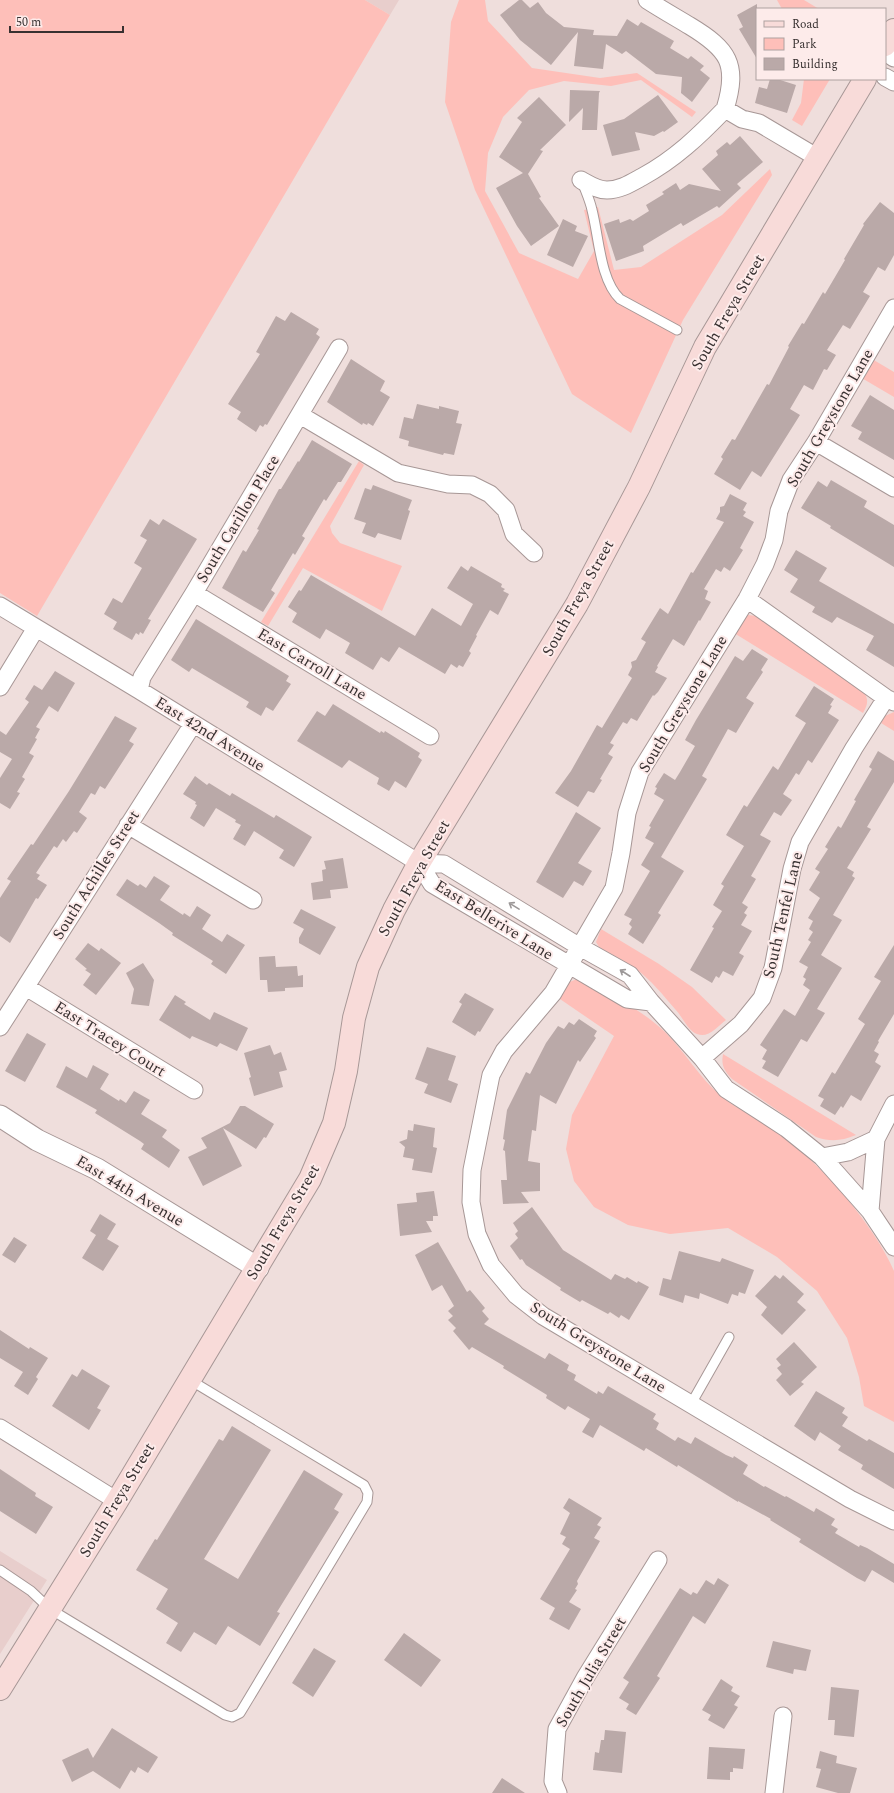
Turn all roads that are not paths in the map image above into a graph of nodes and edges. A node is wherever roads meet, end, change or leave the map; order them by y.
1 (647, 0) edge
2 (894, 30) edge
3 (886, 43) edge
4 (863, 80) edge
5 (725, 109) junction
6 (815, 163) junction
7 (582, 180) joint
8 (894, 308) edge
9 (677, 330) dead end
10 (339, 348) dead end
11 (300, 415) junction
12 (816, 442) junction
13 (894, 488) edge
14 (534, 553) dead end
15 (194, 593) junction
16 (747, 599) junction
17 (0, 606) edge
18 (36, 628) junction
19 (0, 687) edge
20 (140, 690) junction
21 (890, 700) edge
22 (193, 724) junction
23 (430, 736) dead end
24 (128, 825) junction
25 (419, 863) junction
26 (253, 900) dead end
27 (580, 947) junction
28 (569, 966) junction
29 (26, 987) junction
30 (651, 1002) junction
31 (0, 1027) edge
32 (702, 1058) junction
33 (194, 1090) dead end
34 (894, 1104) edge
35 (0, 1116) edge
36 (876, 1139) junction
37 (822, 1157) junction
38 (870, 1211) junction
39 (894, 1247) edge
40 (258, 1268) junction
41 (729, 1337) dead end
42 (190, 1380) junction
43 (691, 1404) junction
44 (0, 1428) edge
45 (117, 1501) junction
46 (894, 1521) edge
47 (658, 1560) dead end
48 (1, 1574) edge
49 (50, 1609) junction
50 (0, 1689) edge
51 (783, 1716) dead end
52 (558, 1793) edge
53 (774, 1793) edge

1 - 5 street
2 - 3 main road
4 - 6 main road, South Freya Street
5 - 6 street
5 - 7 street
6 - 25 main road, South Freya Street
7 - 9 lane
8 - 12 street, South Greystone Lane
10 - 11 street, South Carillon Place
11 - 14 street
11 - 15 street, South Carillon Place
12 - 13 street
12 - 16 street, South Greystone Lane
15 - 20 street, South Carillon Place
15 - 23 street, East Carroll Lane
16 - 21 street
16 - 27 street, South Greystone Lane
17 - 18 street, East 42nd Avenue
18 - 19 street
18 - 20 street, East 42nd Avenue
20 - 22 street, East 42nd Avenue
21 - 32 street, South Tenfel Lane
22 - 24 street, South Achilles Street
22 - 25 street, East 42nd Avenue
24 - 26 street
24 - 29 street, South Achilles Street
27 -> 25 street, East Bellerive Lane
25 - 28 street, East Bellerive Lane
25 - 40 main road, South Freya Street
27 - 28 street, South Greystone Lane
30 -> 27 street, East Bellerive Lane
28 - 30 street, East Bellerive Lane
28 - 43 street, South Greystone Lane
29 - 31 street, South Achilles Street
29 - 33 street, East Tracey Court
30 - 32 street, East Bellerive Lane
32 - 37 street, East Bellerive Lane
34 - 36 street
35 - 40 street, East 44th Avenue
36 - 37 street
36 - 38 street
37 - 38 street, East Bellerive Lane
38 - 39 street, East Bellerive Lane
40 - 42 main road, South Freya Street
41 - 43 lane
42 - 45 main road, South Freya Street
42 - 49 lane
43 - 46 street, South Greystone Lane
44 - 45 street
45 - 49 main road, South Freya Street
47 - 52 street, South Julia Street
48 - 49 lane
49 - 50 main road, South Freya Street
51 - 53 street

